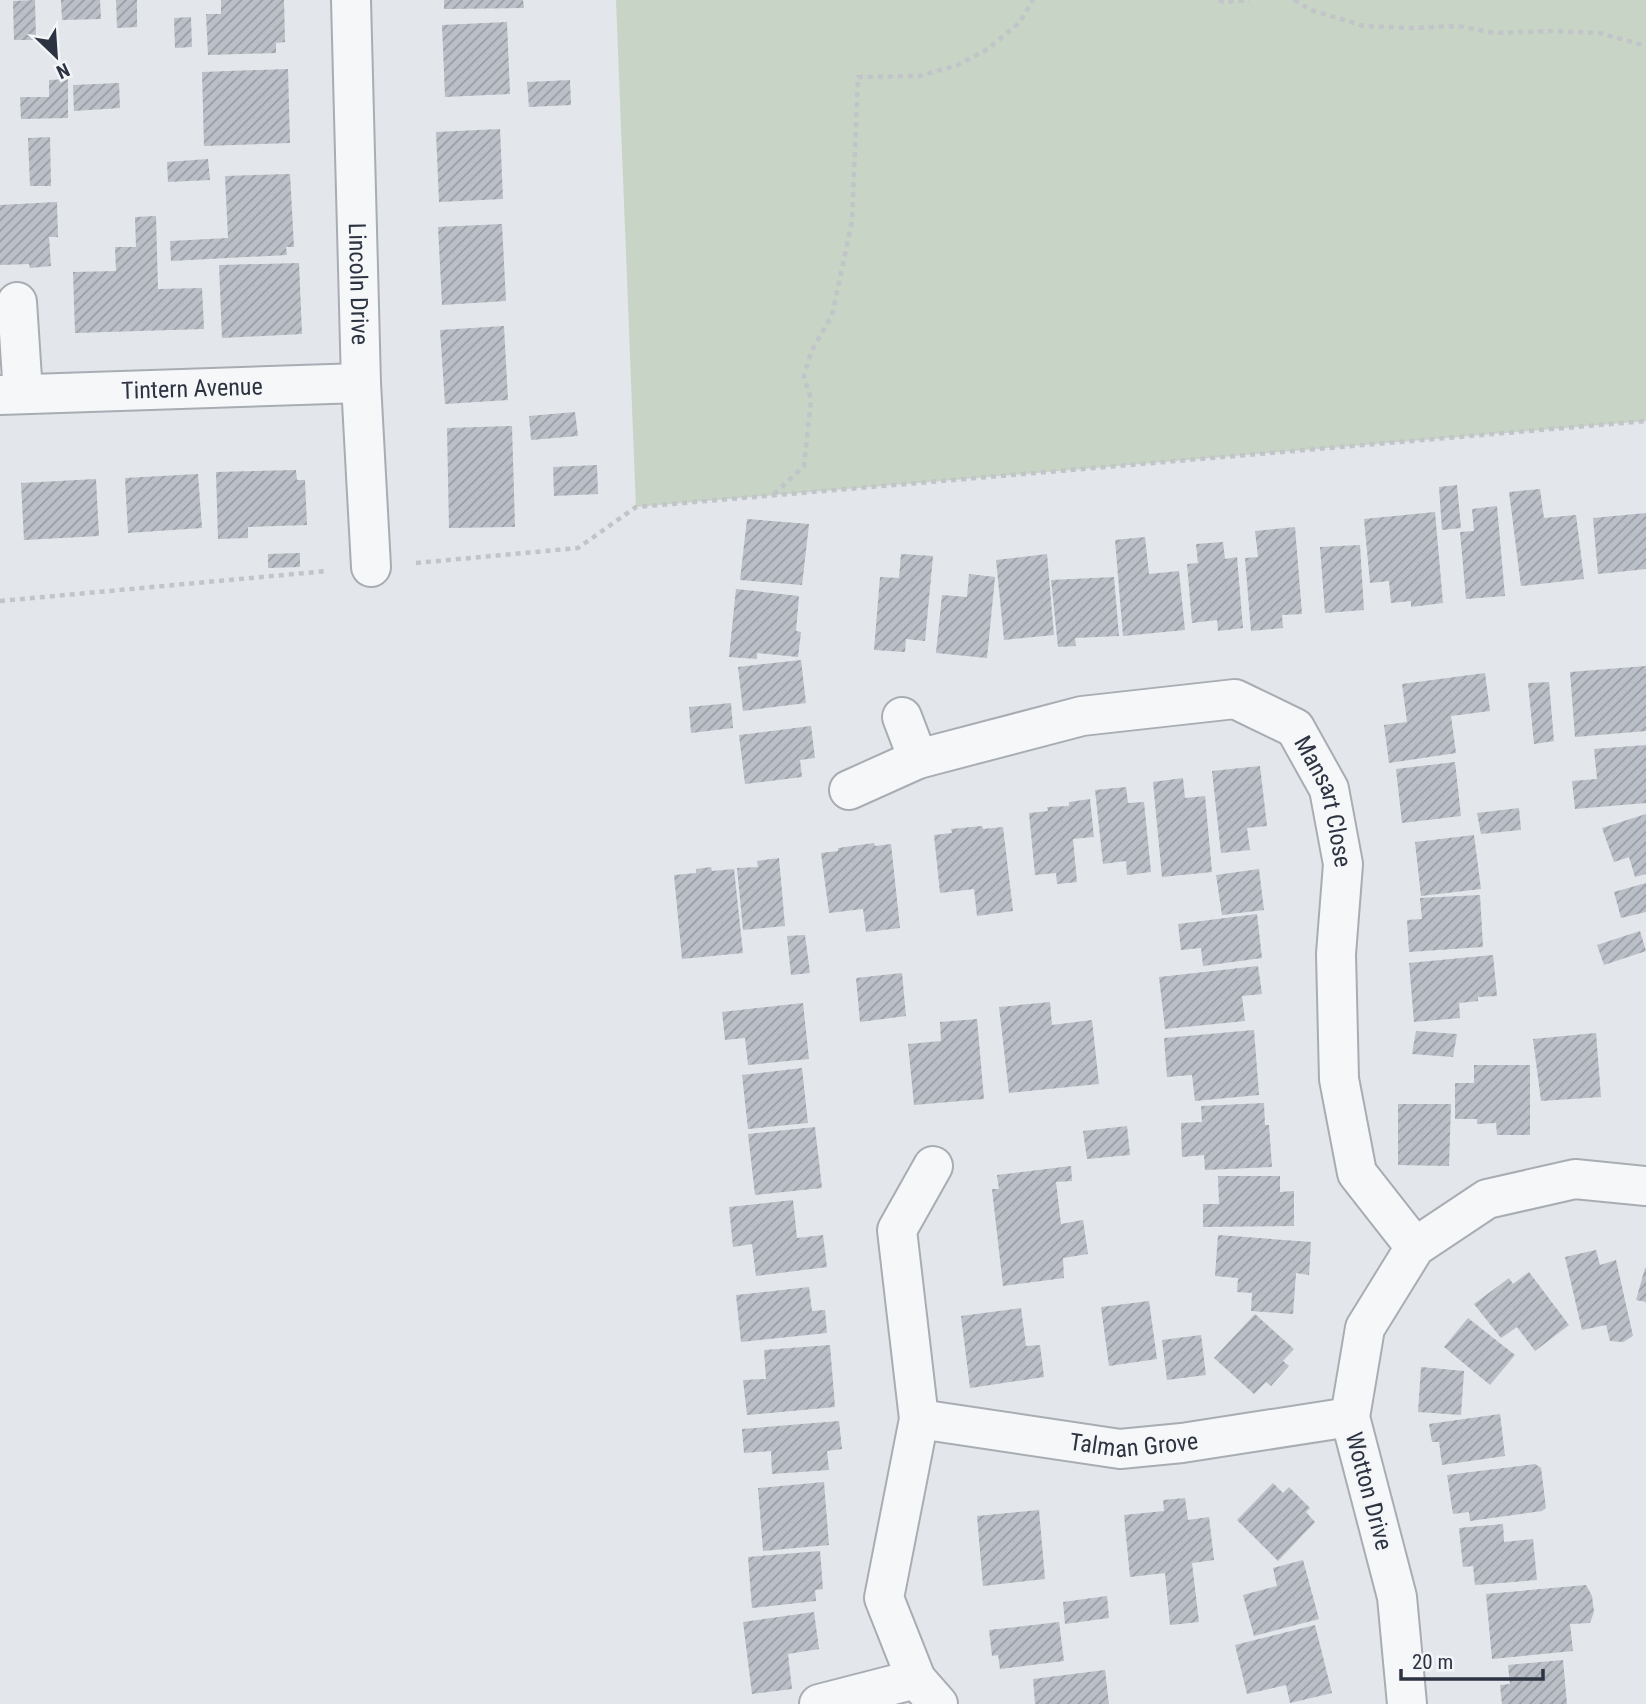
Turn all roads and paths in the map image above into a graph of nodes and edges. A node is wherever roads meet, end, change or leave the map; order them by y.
1 (351, 0) edge
2 (1033, 0) edge
3 (1219, 0) edge
4 (1249, 0) edge
5 (1294, 0) edge
6 (1646, 46) edge
7 (17, 302) dead end
8 (361, 383) junction
9 (11, 395) edge
10 (1646, 421) edge
11 (773, 495) junction
12 (371, 567) junction
13 (0, 601) edge
14 (902, 717) dead end
15 (918, 759) junction
16 (849, 790) dead end
17 (933, 1166) dead end
18 (1646, 1186) edge
19 (1415, 1247) junction
20 (1350, 1417) junction
21 (919, 1419) junction
22 (927, 1692) edge
23 (819, 1704) edge
24 (1407, 1704) edge

1 - 8 street, Lincoln Drive
2 - 11 path
3 - 4 path
5 - 6 path
7 - 9 street, Tintern Avenue
8 - 9 street, Tintern Avenue
8 - 12 street, Lincoln Drive
10 - 11 path
11 - 12 path
12 - 13 path
14 - 15 street
15 - 16 street, Mansart Close
15 - 19 street, Mansart Close
17 - 21 street
18 - 19 street, Wotton Drive
19 - 20 street, Wotton Drive
20 - 21 street, Talman Grove
20 - 24 street, Wotton Drive
21 - 22 street
22 - 23 street

